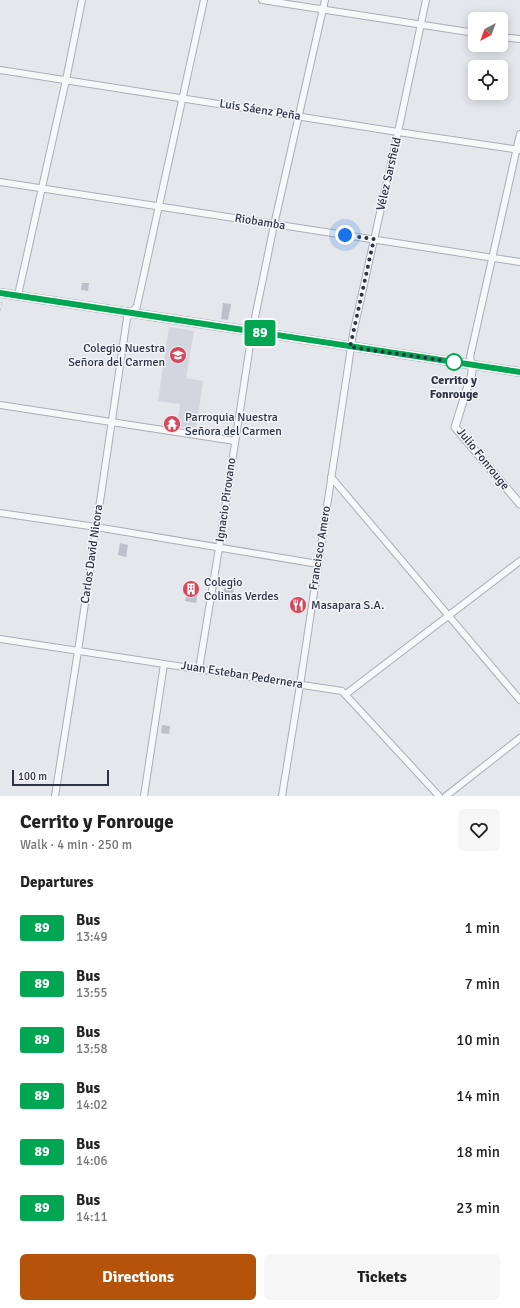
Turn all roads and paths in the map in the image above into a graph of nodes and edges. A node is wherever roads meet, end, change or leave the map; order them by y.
1 (82, 0) edge
2 (204, 0) edge
3 (262, 0) edge
4 (325, 0) edge
5 (426, 0) edge
6 (323, 9) junction
7 (421, 24) junction
8 (468, 31) edge
9 (508, 37) edge
10 (520, 40) edge
11 (0, 70) edge
12 (66, 80) junction
13 (183, 98) junction
14 (298, 116) junction
15 (398, 132) junction
16 (520, 134) edge
17 (518, 150) edge
18 (0, 182) edge
19 (41, 188) junction
20 (158, 206) junction
21 (274, 225) junction
22 (374, 239) junction
23 (492, 258) junction
24 (520, 262) edge
25 (2, 293) edge
26 (18, 295) junction
27 (0, 311) edge
28 (131, 312) junction
29 (252, 332) junction
30 (350, 347) junction
31 (472, 365) junction
32 (520, 372) edge
33 (0, 405) edge
34 (112, 422) junction
35 (235, 441) junction
36 (331, 477) junction
37 (520, 504) edge
38 (0, 513) edge
39 (96, 528) junction
40 (219, 548) junction
41 (520, 561) edge
42 (318, 564) junction
43 (448, 616) junction
44 (0, 639) edge
45 (78, 651) junction
46 (164, 664) junction
47 (199, 669) junction
48 (300, 685) junction
49 (346, 694) junction
50 (520, 700) edge
51 (520, 738) edge
52 (55, 796) edge
53 (144, 796) edge
54 (282, 796) edge
55 (439, 796) edge
56 (446, 796) edge

1 - 12 street
2 - 13 street, Carlos David Nicora
3 - 6 street
4 - 6 street, Ignacio Pirovano
5 - 7 street, Vélez Sarsfield
6 - 7 street
6 - 14 street, Ignacio Pirovano
7 - 8 street
7 - 15 street, Vélez Sarsfield
9 - 10 street
11 - 12 street, Luis Sáenz Peña
12 - 13 street, Luis Sáenz Peña
12 - 19 street
13 - 14 street, Luis Sáenz Peña
13 - 20 street, Carlos David Nicora
14 - 15 street, Luis Sáenz Peña
14 - 21 street, Ignacio Pirovano
15 - 17 street, Luis Sáenz Peña
15 - 22 street, Vélez Sarsfield
16 - 17 street
17 - 23 street
18 - 19 street, Riobamba
19 - 20 street, Riobamba
19 - 26 street
20 - 21 street, Riobamba
20 - 28 street, Carlos David Nicora
21 - 22 street, Riobamba
21 - 29 street, Ignacio Pirovano
22 - 23 street, Riobamba
22 - 30 street, Vélez Sarsfield
23 - 24 street, Riobamba
23 - 31 street
25 - 26 main road
25 - 27 path
26 - 28 main road
28 - 29 main road
28 - 34 street, Carlos David Nicora
29 - 30 main road
29 - 35 street, Ignacio Pirovano
30 - 31 main road
30 - 36 street, Francisco Amero
31 - 32 main road
31 - 37 street, Julio Fonrouge
33 - 34 street
34 - 35 street
34 - 39 street, Carlos David Nicora
35 - 40 street, Ignacio Pirovano
36 - 42 street, Francisco Amero
36 - 43 street
38 - 39 street
39 - 40 street
39 - 45 street, Carlos David Nicora
40 - 42 street
40 - 47 street, Ignacio Pirovano
41 - 43 street
42 - 48 street, Francisco Amero
43 - 49 street
43 - 50 street
44 - 45 street, Juan Esteban Pedernera
45 - 46 street, Juan Esteban Pedernera
45 - 52 street, Carlos David Nicora
46 - 47 street, Juan Esteban Pedernera
46 - 53 street
47 - 48 street, Juan Esteban Pedernera
48 - 49 street, Juan Esteban Pedernera
48 - 54 street, Francisco Amero
49 - 55 street, Juan Esteban Pedernera
51 - 56 street

